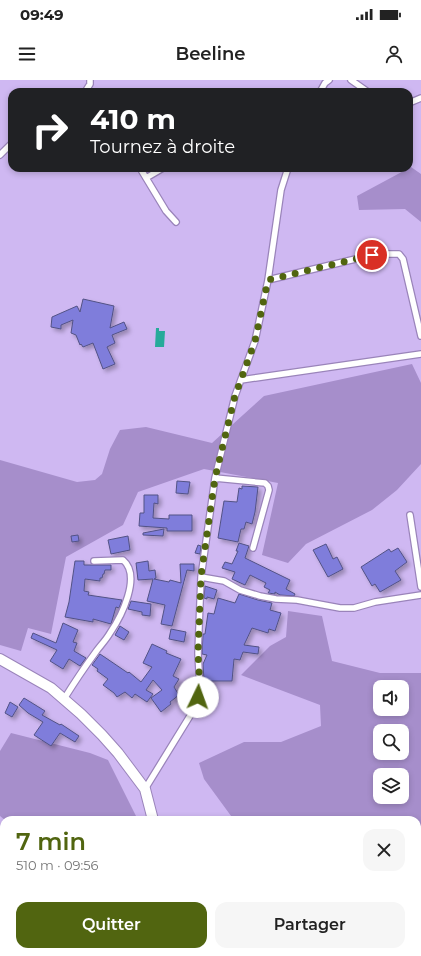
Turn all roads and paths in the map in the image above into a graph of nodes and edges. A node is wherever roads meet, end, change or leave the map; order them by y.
1 (351, 80) edge
2 (362, 88) edge
3 (8, 147) edge
4 (0, 155) edge
5 (142, 172) edge
6 (156, 172) edge
7 (287, 172) edge
8 (146, 178) junction
9 (176, 222) dead end
10 (268, 280) junction
11 (421, 336) edge
12 (421, 354) edge
13 (241, 380) junction
14 (215, 478) junction
15 (410, 515) dead end
16 (253, 548) dead end
17 (94, 561) dead end
18 (201, 576) junction
19 (421, 587) edge
20 (421, 595) edge
21 (0, 660) edge
22 (64, 699) junction
23 (145, 789) junction
24 (152, 816) edge

1 - 2 street
3 - 4 street
5 - 8 street
6 - 8 street
7 - 10 street
8 - 9 street
10 - 11 street
10 - 13 street
12 - 13 street
13 - 14 street
14 - 16 street
14 - 18 street
15 - 19 street
17 - 22 street
18 - 20 street
18 - 23 street
21 - 22 highway
22 - 23 highway
23 - 24 highway

